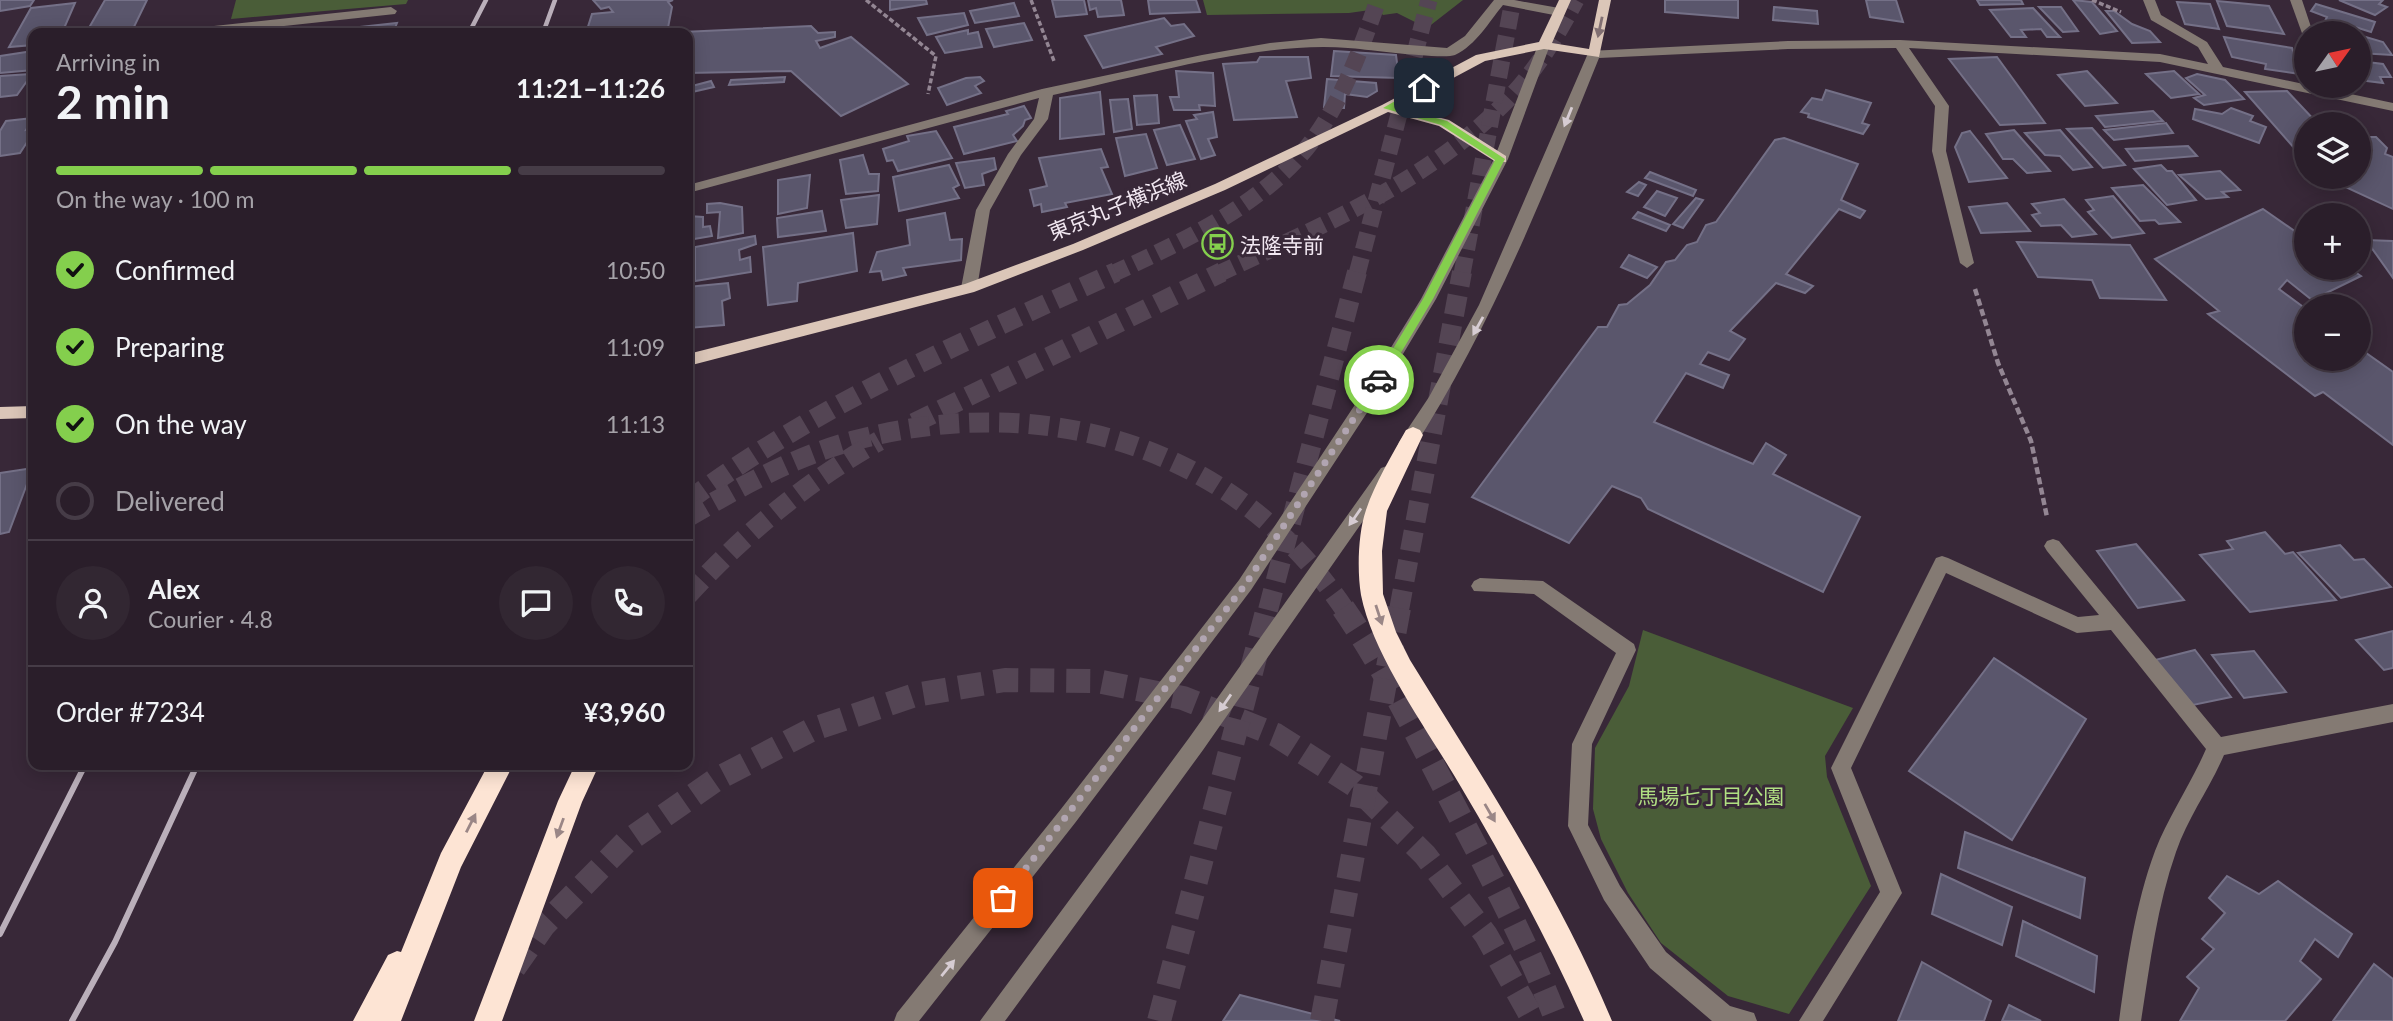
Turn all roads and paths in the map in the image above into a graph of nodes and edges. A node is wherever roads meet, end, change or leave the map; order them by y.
1 (866, 0) edge
2 (1031, 0) edge
3 (1605, 0) edge
4 (2149, 0) edge
5 (2296, 0) edge
6 (1562, 6) edge
7 (391, 11) dead end
8 (2303, 21) edge
9 (233, 28) edge
10 (1900, 44) junction
11 (1545, 45) junction
12 (1594, 54) junction
13 (2218, 71) junction
14 (2294, 85) edge
15 (1047, 92) junction
16 (2356, 98) edge
17 (2393, 107) edge
18 (1387, 108) junction
19 (922, 125) junction
20 (1500, 159) junction
21 (693, 188) edge
22 (1967, 263) joint
23 (969, 288) junction
24 (693, 359) edge
25 (28, 412) edge
26 (0, 413) edge
27 (1413, 435) junction
28 (2053, 546) joint
29 (1480, 586) dead end
30 (2116, 622) junction
31 (2393, 713) edge
32 (2217, 747) junction
33 (498, 770) edge
34 (585, 770) edge
35 (450, 862) junction
36 (367, 1021) edge
37 (387, 1021) edge
38 (488, 1021) edge
39 (905, 1021) edge
40 (991, 1021) edge
41 (1598, 1021) edge
42 (1746, 1021) edge
43 (1810, 1021) edge
44 (2130, 1021) edge

1 - 19 path
2 - 15 path
3 -> 12 main road
4 - 13 street
5 - 8 street
6 - 11 main road
6 - 15 street
7 - 9 street
10 - 12 street
10 - 13 street
10 - 22 street
11 - 12 main road, 東京丸子横浜線
11 - 18 main road, 東京丸子横浜線
11 - 20 street
12 -> 27 street
13 - 14 street
15 - 19 street
15 - 23 street
16 - 17 street
18 - 20 main road
18 - 23 main road, 東京丸子横浜線
19 - 21 street
39 -> 20 street
22 - 28 path
23 - 24 main road, 東京丸子横浜線
25 - 26 main road
27 -> 40 street
27 -> 41 highway
28 - 30 street
29 - 42 street
30 - 32 street
30 - 43 street
31 - 32 street
32 - 44 street
35 -> 33 highway
34 -> 38 highway
35 - 36 highway
35 - 37 highway

